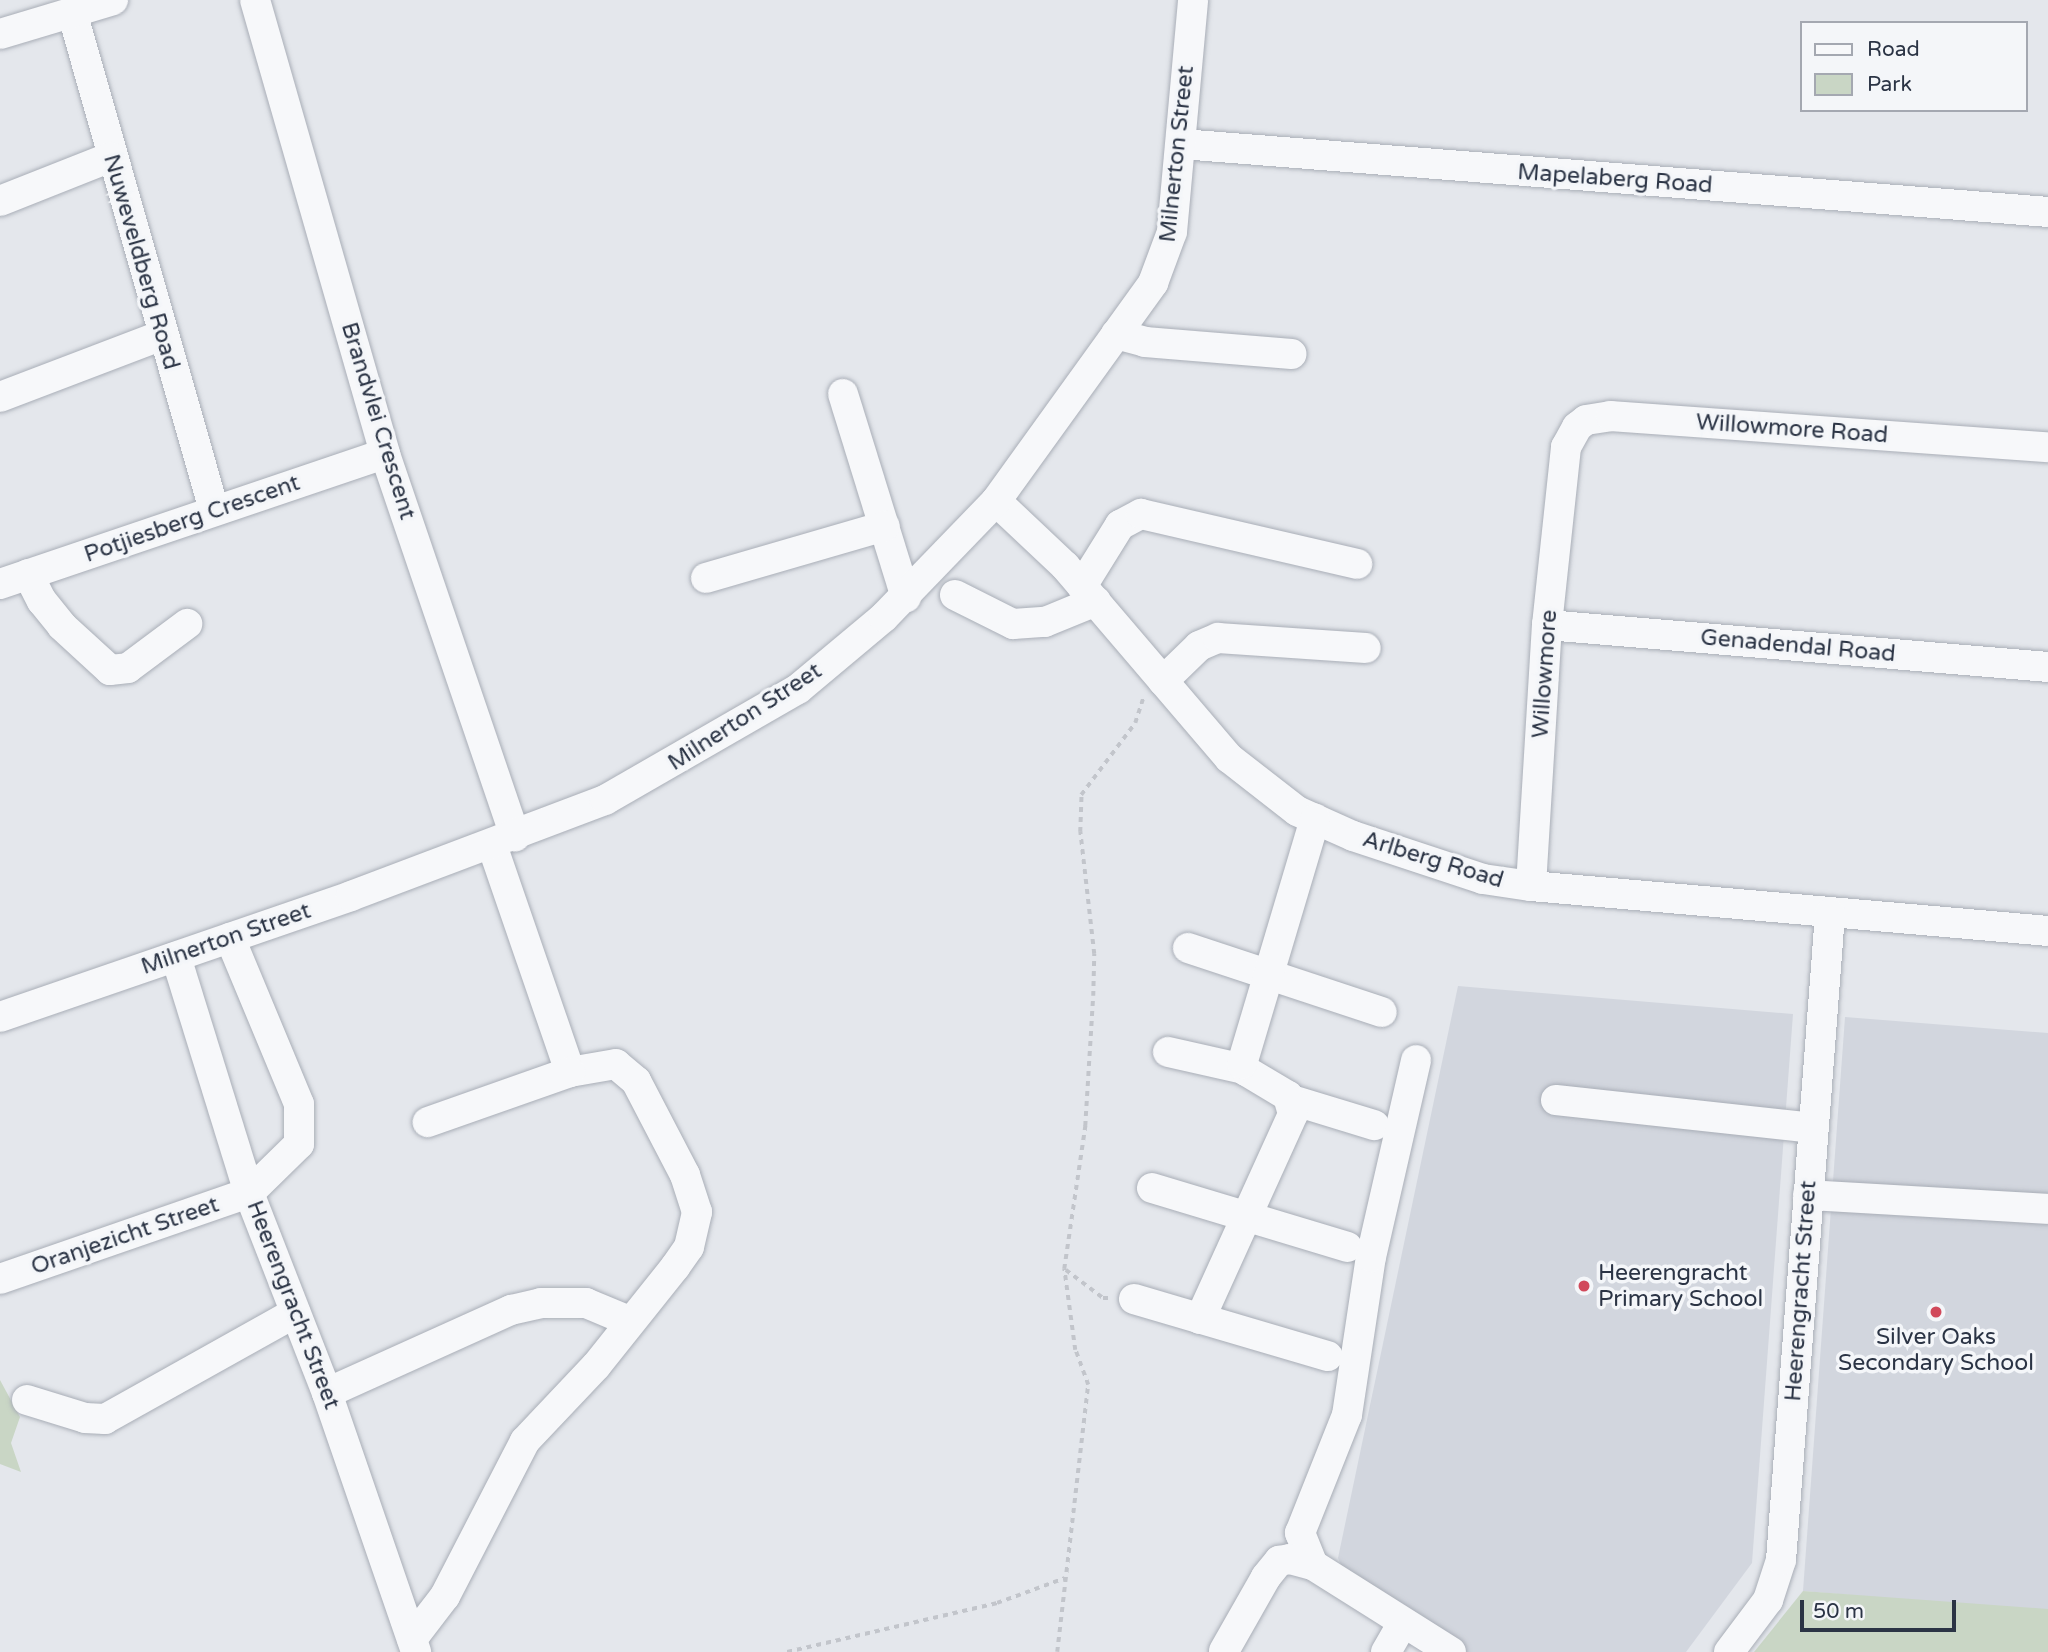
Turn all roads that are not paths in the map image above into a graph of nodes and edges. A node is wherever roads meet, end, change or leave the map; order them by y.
1 (114, 0) edge
2 (255, 0) edge
3 (1193, 0) edge
4 (72, 12) junction
5 (0, 34) edge
6 (1181, 144) junction
7 (111, 157) junction
8 (0, 201) edge
9 (2048, 212) edge
10 (1116, 334) junction
11 (162, 335) junction
12 (1292, 354) dead end
13 (843, 394) dead end
14 (0, 397) edge
15 (2048, 447) edge
16 (385, 454) junction
17 (1564, 463) joint
18 (996, 501) junction
19 (214, 510) junction
20 (885, 526) junction
21 (1357, 564) dead end
22 (28, 574) junction
23 (706, 578) dead end
24 (0, 584) edge
25 (1089, 593) junction
26 (955, 595) dead end
27 (906, 597) junction
28 (187, 624) dead end
29 (1548, 625) junction
30 (1366, 648) dead end
31 (2048, 667) edge
32 (1157, 675) junction
33 (1315, 819) junction
34 (504, 841) junction
35 (1531, 886) junction
36 (1830, 914) junction
37 (2048, 930) edge
38 (230, 938) junction
39 (1188, 947) dead end
40 (176, 957) junction
41 (1269, 974) junction
42 (1382, 1012) dead end
43 (0, 1017) edge
44 (1168, 1052) dead end
45 (1416, 1060) dead end
46 (1244, 1069) junction
47 (570, 1073) junction
48 (1292, 1100) junction
49 (1556, 1100) dead end
50 (428, 1122) dead end
51 (1374, 1125) dead end
52 (1813, 1128) junction
53 (1152, 1188) dead end
54 (249, 1193) junction
55 (1808, 1195) junction
56 (2048, 1209) edge
57 (1247, 1217) junction
58 (1347, 1247) dead end
59 (0, 1279) edge
60 (1135, 1299) road end
61 (295, 1313) junction
62 (1200, 1319) junction
63 (629, 1321) junction
64 (1328, 1356) dead end
65 (327, 1393) junction
66 (27, 1400) dead end
67 (1313, 1565) junction
68 (1402, 1624) junction
69 (414, 1645) edge
70 (1224, 1651) edge
71 (1386, 1652) edge
72 (1451, 1652) edge
73 (1728, 1652) edge

1 - 4 street
2 - 16 street, Brandvlei Crescent
3 - 6 street, Milnerton Street
4 - 5 street
4 - 7 street, Nuweveldberg Road
6 - 9 street, Mapelaberg Road
6 - 10 street, Milnerton Street
7 - 8 street
7 - 11 street, Nuweveldberg Road
10 - 12 street
10 - 18 street, Milnerton Street
11 - 14 street
11 - 19 street, Nuweveldberg Road
13 - 20 street
15 - 17 street, Willowmore Road
16 - 19 street, Potjiesberg Crescent
16 - 34 street, Brandvlei Crescent
17 - 29 street, Willowmore
18 - 25 street, Arlberg Road
18 - 27 street, Milnerton Street
19 - 22 street, Potjiesberg Crescent
20 - 23 street
20 - 27 street
21 - 25 street
22 - 24 street, Potjiesberg Crescent
22 - 28 street
25 - 26 street
25 - 32 street, Arlberg Road
27 - 34 street, Milnerton Street
29 - 31 street, Genadendal Road
29 - 35 street, Willowmore
30 - 32 street
32 - 33 street, Arlberg Road
33 - 35 street, Arlberg Road
33 - 41 street
34 - 38 street, Milnerton Street
34 - 47 street, Brandvlei Crescent
35 - 36 street, Arlberg Road
36 - 37 street, Arlberg Road
36 - 52 street, Heerengracht Street
38 - 40 street, Milnerton Street
38 - 54 street
39 - 41 street
40 - 43 street, Milnerton Street
40 - 54 street, Heerengracht Street
41 - 42 street
41 - 46 street
44 - 46 street
45 - 67 street
46 - 48 street
47 - 50 street
47 - 63 street
48 - 51 street
48 - 57 street
49 - 52 street
52 - 55 street, Heerengracht Street
53 - 57 street
54 - 59 street, Oranjezicht Street
54 - 61 street, Heerengracht Street
55 - 56 street
55 - 73 street, Heerengracht Street
57 - 58 street
57 - 62 street
60 - 62 street
61 - 65 street, Heerengracht Street
61 - 66 street
62 - 64 street
63 - 65 street
63 - 69 street
65 - 69 street, Heerengracht Street
67 - 68 street
67 - 70 street
68 - 71 street
68 - 72 street

